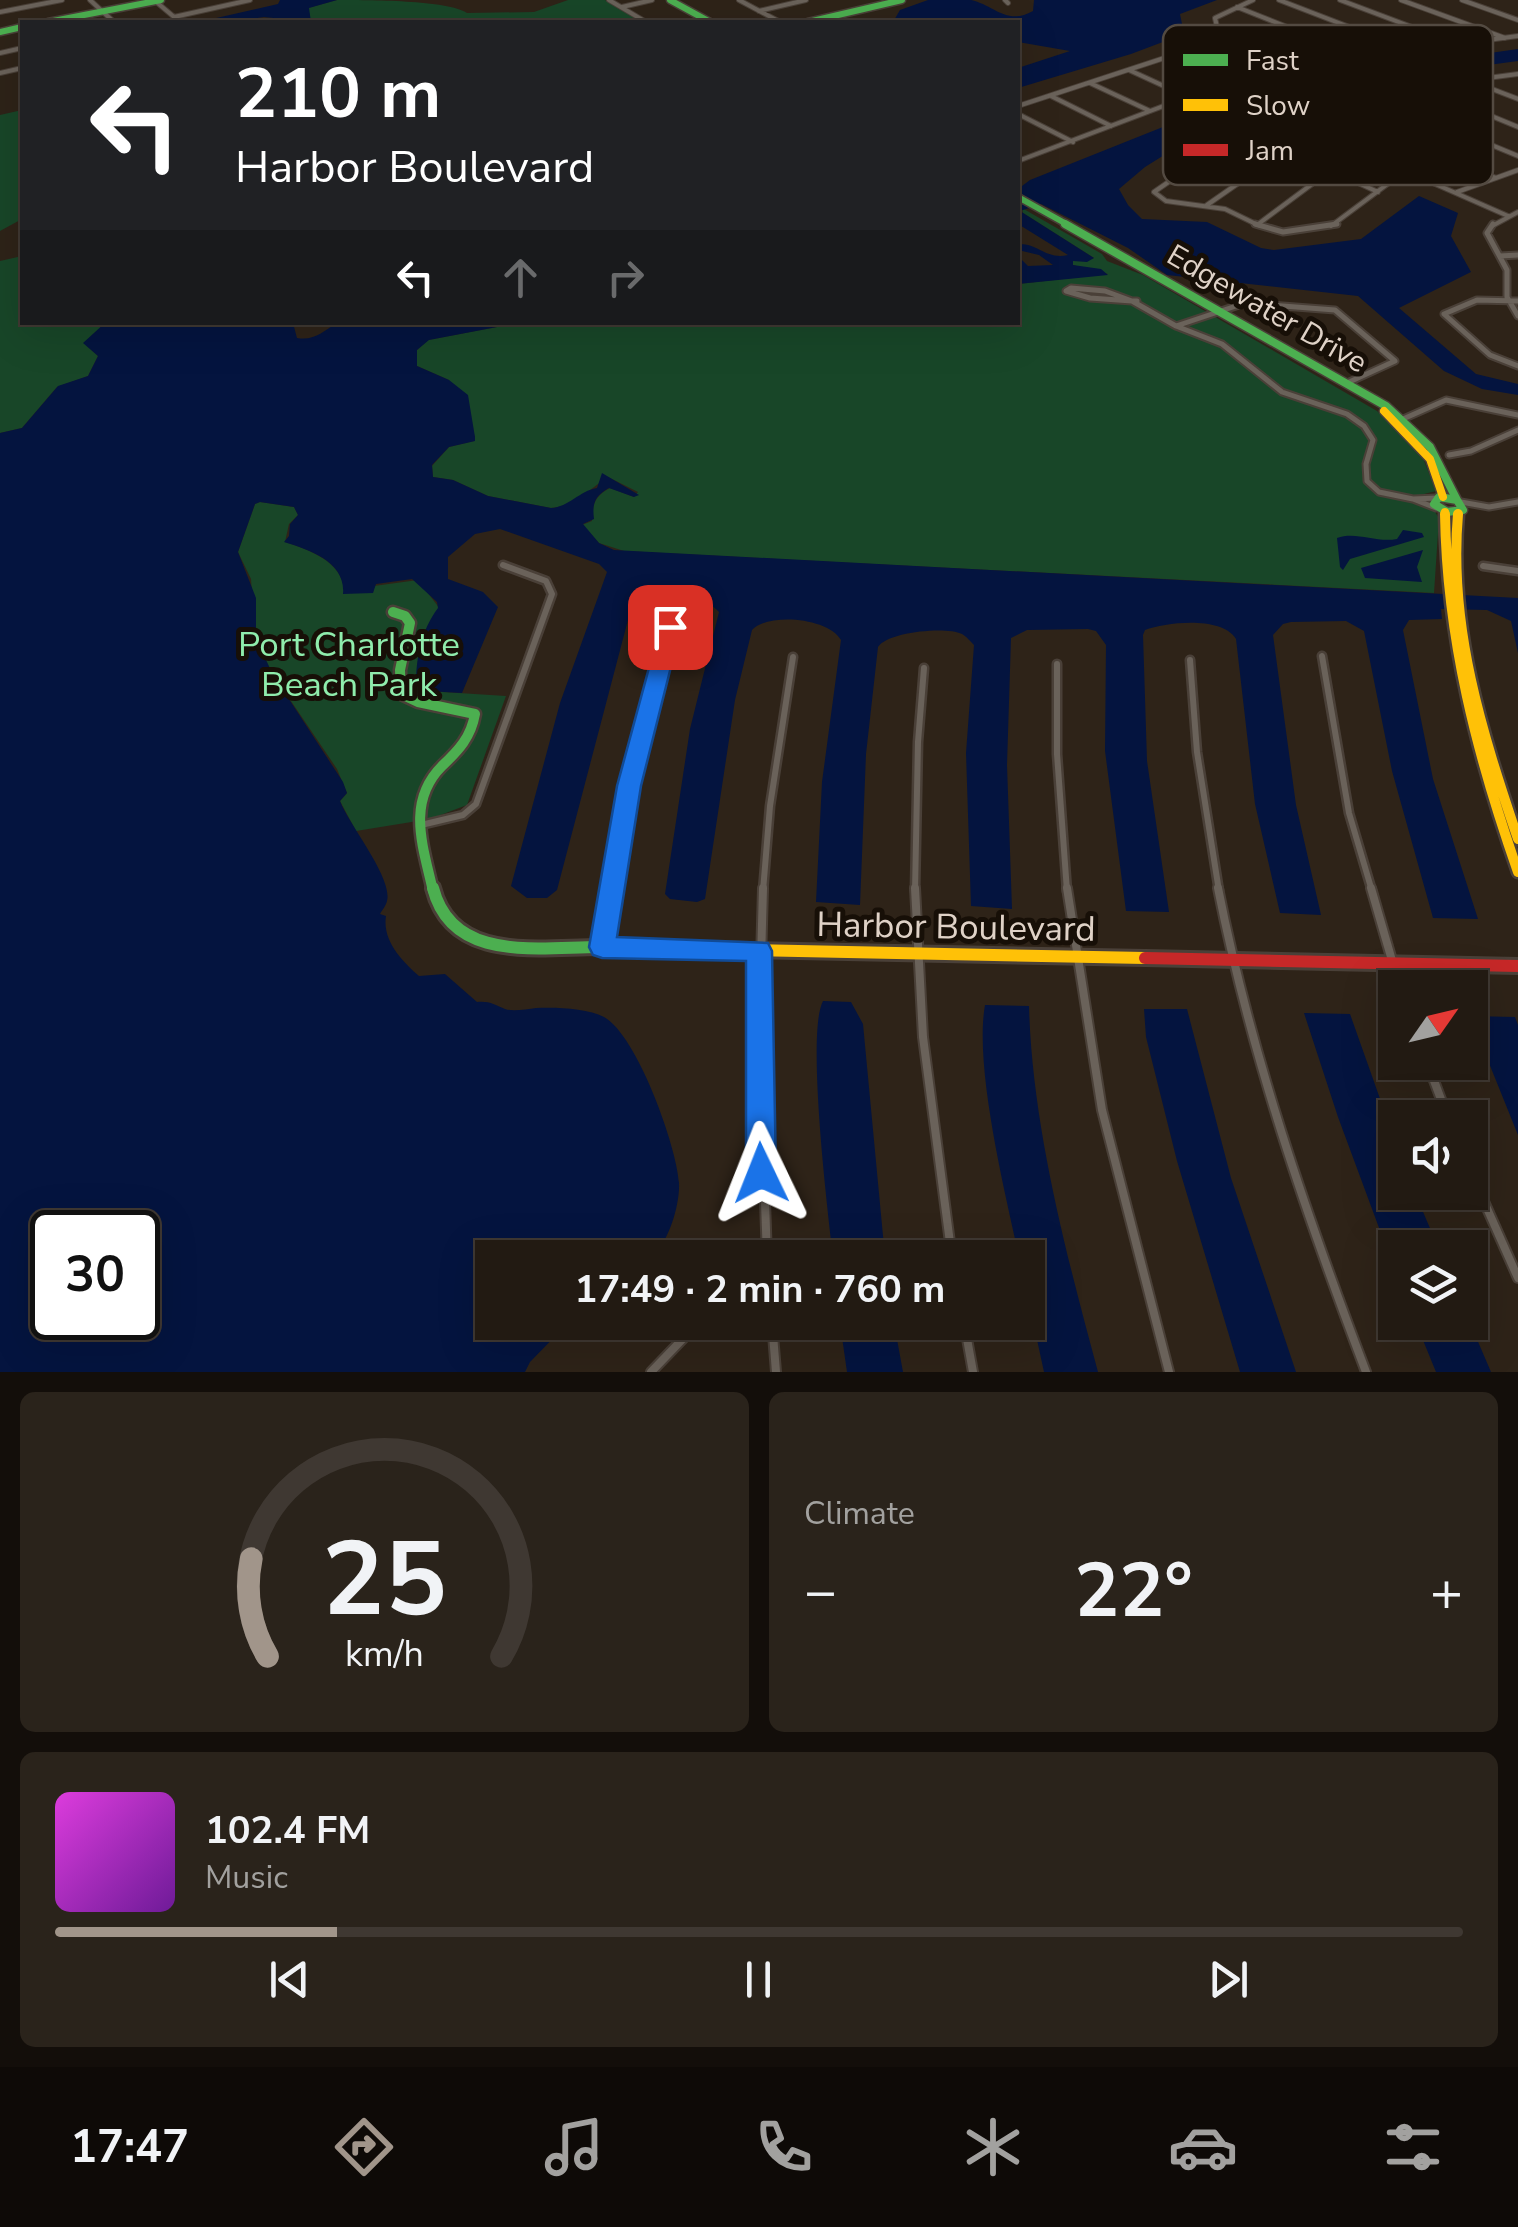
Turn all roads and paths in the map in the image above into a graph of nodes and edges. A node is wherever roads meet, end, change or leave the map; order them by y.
1 (62, 0) edge
2 (90, 0) edge
3 (157, 0) edge
4 (250, 0) edge
5 (609, 0) edge
6 (652, 0) edge
7 (670, 0) edge
8 (678, 0) edge
9 (739, 0) edge
10 (806, 0) edge
11 (902, 0) edge
12 (1253, 0) edge
13 (1280, 0) edge
14 (1340, 0) edge
15 (1401, 0) edge
16 (1462, 0) edge
17 (620, 7) junction
18 (1237, 8) junction
19 (759, 11) junction
20 (0, 12) edge
21 (102, 12) junction
22 (1518, 17) edge
23 (174, 18) junction
24 (59, 20) edge
25 (112, 20) edge
26 (177, 20) edge
27 (643, 20) edge
28 (706, 20) edge
29 (714, 20) edge
30 (776, 20) edge
31 (817, 20) edge
32 (1216, 25) edge
33 (1280, 25) edge
34 (1345, 25) edge
35 (1407, 25) edge
36 (1470, 25) edge
37 (1493, 33) edge
38 (1518, 36) edge
39 (1506, 38) junction
40 (1493, 40) edge
41 (1163, 59) edge
42 (1129, 70) junction
43 (1518, 74) edge
44 (1493, 77) edge
45 (1090, 82) junction
46 (1163, 85) edge
47 (1493, 89) edge
48 (1050, 96) junction
49 (1518, 99) edge
50 (1020, 105) edge
51 (1163, 108) edge
52 (1151, 112) junction
53 (1020, 115) edge
54 (1493, 116) edge
55 (1112, 126) junction
56 (1518, 126) edge
57 (1073, 142) junction
58 (1493, 146) edge
59 (1020, 152) edge
60 (1518, 156) edge
61 (1031, 158) junction
62 (1020, 161) edge
63 (1518, 170) edge
64 (1493, 177) edge
65 (1496, 178) junction
66 (1493, 179) edge
67 (1163, 183) edge
68 (1236, 185) edge
69 (1311, 185) edge
70 (1363, 185) edge
71 (1387, 185) edge
72 (1438, 185) edge
73 (1477, 185) edge
74 (1378, 192) junction
75 (1456, 193) junction
76 (1020, 199) edge
77 (1206, 206) junction
78 (1518, 212) edge
79 (1508, 216) junction
80 (1257, 225) junction
81 (1498, 256) junction
82 (1518, 256) edge
83 (1115, 294) junction
84 (1508, 300) junction
85 (1518, 302) edge
86 (1210, 313) junction
87 (1518, 316) edge
88 (1176, 326) junction
89 (1518, 366) edge
90 (1347, 382) junction
91 (1518, 415) edge
92 (1403, 419) junction
93 (1518, 430) edge
94 (1448, 454) dead end
95 (1518, 502) edge
96 (1440, 504) junction
97 (1459, 506) junction
98 (503, 564) dead end
99 (1483, 566) dead end
100 (1518, 571) edge
101 (1451, 590) junction
102 (1454, 611) junction
103 (393, 612) dead end
104 (670, 627) dead end
105 (1322, 656) dead end
106 (793, 657) dead end
107 (1190, 660) dead end
108 (1057, 664) dead end
109 (924, 668) dead end
110 (421, 825) junction
111 (1518, 839) edge
112 (1518, 872) edge
113 (602, 947) junction
114 (759, 951) junction
115 (916, 954) junction
116 (1074, 957) junction
117 (1233, 960) junction
118 (1392, 964) junction
119 (1518, 966) edge
120 (1394, 970) edge
121 (1488, 1210) edge
122 (766, 1240) edge
123 (949, 1240) edge
124 (1518, 1278) edge
125 (681, 1340) edge
126 (773, 1340) edge
127 (967, 1340) edge
128 (651, 1372) edge
129 (776, 1372) edge
130 (973, 1372) edge
131 (1169, 1372) edge
132 (1366, 1372) edge

1 - 20 street
2 - 21 street
3 - 21 street
3 - 23 street
4 - 23 street
5 - 17 street
6 - 17 street
7 - 28 street
8 - 29 street
9 - 19 street
10 - 19 street
11 - 31 street
12 - 18 street
13 - 34 street
14 - 35 street
15 - 36 street
16 - 22 street
17 - 27 street
18 - 32 street
18 - 33 street
19 - 30 street
21 - 24 street
21 - 25 street
23 - 26 street
37 - 39 street
38 - 39 street
39 - 40 street
41 - 42 street
42 - 45 street
42 - 46 street
43 - 44 street
45 - 48 street
45 - 52 street
47 - 49 street
48 - 50 street
48 - 55 street
51 - 52 street
52 - 55 street
53 - 57 street
54 - 56 street
55 - 57 street
57 - 61 street
58 - 60 street
59 - 61 street
61 - 62 street
63 - 65 street
64 - 65 street
65 - 66 street
67 - 77 street
68 - 77 street
69 - 80 street
70 - 74 street
71 - 74 street
72 - 75 street
73 - 75 street
74 - 80 street
75 - 79 street
76 - 86 street, Edgewater Drive
77 - 80 street
78 - 79 street
79 - 81 street
81 - 82 street
81 - 84 street
83 - 83 street
83 - 88 street
84 - 85 street
84 - 87 street
84 - 89 street
86 - 88 street
86 - 90 street, Edgewater Drive
86 - 90 street
86 - 96 street, Edgewater Drive
88 - 96 street
90 - 92 street, Edgewater Drive
91 - 92 street
92 - 97 street, Edgewater Drive
93 - 94 street
95 - 97 street
96 - 97 street
96 - 101 street, Edgewater Drive
97 - 101 street, Edgewater Drive
98 - 110 street
99 - 100 street
101 - 102 street, Edgewater Drive
102 - 111 street, Edgewater Drive
102 - 112 street, Edgewater Drive
103 - 110 street, Harbor Boulevard
104 - 113 street
105 - 118 street
106 - 114 street
107 - 117 street
108 - 116 street
109 - 115 street
110 - 113 street, Harbor Boulevard
113 - 114 street, Harbor Boulevard
114 - 115 street, Harbor Boulevard
114 - 122 street
115 - 116 street, Harbor Boulevard
115 - 123 street
116 - 117 street, Harbor Boulevard
116 - 131 street
117 - 118 street, Harbor Boulevard
117 - 132 street
118 - 119 street, Harbor Boulevard
118 - 120 street
121 - 124 street
125 - 128 street
126 - 129 street
127 - 130 street

